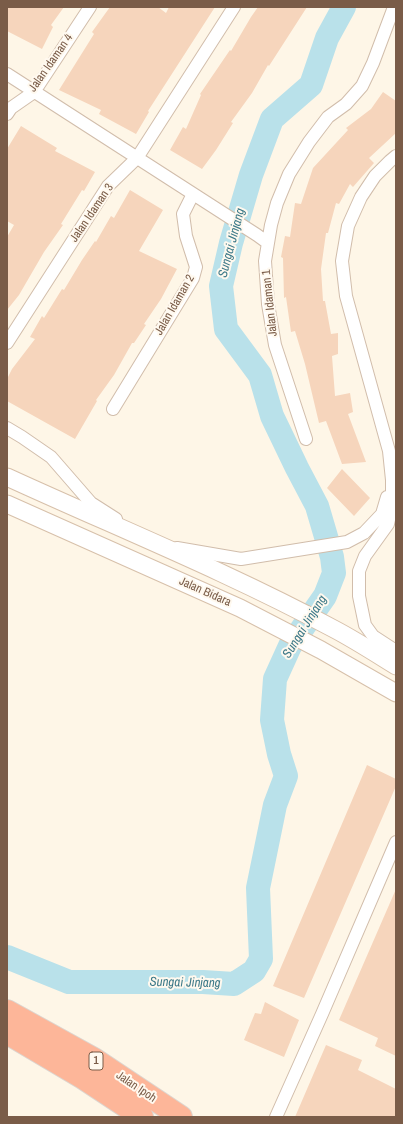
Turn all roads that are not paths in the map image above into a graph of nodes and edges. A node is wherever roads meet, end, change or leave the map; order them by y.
1 (90, 7) edge
2 (234, 7) edge
3 (394, 7) edge
4 (7, 74) edge
5 (34, 92) junction
6 (7, 114) edge
7 (396, 156) edge
8 (137, 158) junction
9 (193, 194) junction
10 (268, 243) junction
11 (7, 343) edge
12 (113, 409) dead end
13 (7, 428) edge
14 (306, 439) dead end
15 (7, 477) edge
16 (392, 480) junction
17 (7, 504) edge
18 (161, 545) junction
19 (362, 645) junction
20 (396, 651) edge
21 (396, 666) edge
22 (396, 669) edge
23 (396, 693) edge
24 (396, 842) edge
25 (7, 1011) edge
26 (7, 1033) edge
27 (142, 1117) edge
28 (181, 1117) edge
29 (276, 1117) edge

1 - 5 street, Jalan Idaman 4
2 - 8 street, Jalan Idaman 3
3 - 10 street, Jalan Idaman 1
4 - 5 street
5 - 6 street, Jalan Idaman 4
5 - 8 street
7 - 16 street
8 - 9 street
8 - 11 street, Jalan Idaman 3
9 - 10 street
9 - 12 street, Jalan Idaman 2
10 - 14 street, Jalan Idaman 1
13 - 18 street
15 - 18 main road, Jalan Bidara
16 - 18 street
16 - 20 street
17 - 23 main road, Jalan Bidara
18 - 19 main road, Jalan Bidara
19 - 21 main road, Jalan Bidara
19 - 22 main road
24 - 29 street
25 - 28 highway, Jalan Ipoh / 1
26 - 27 highway, Jalan Ipoh / 1

